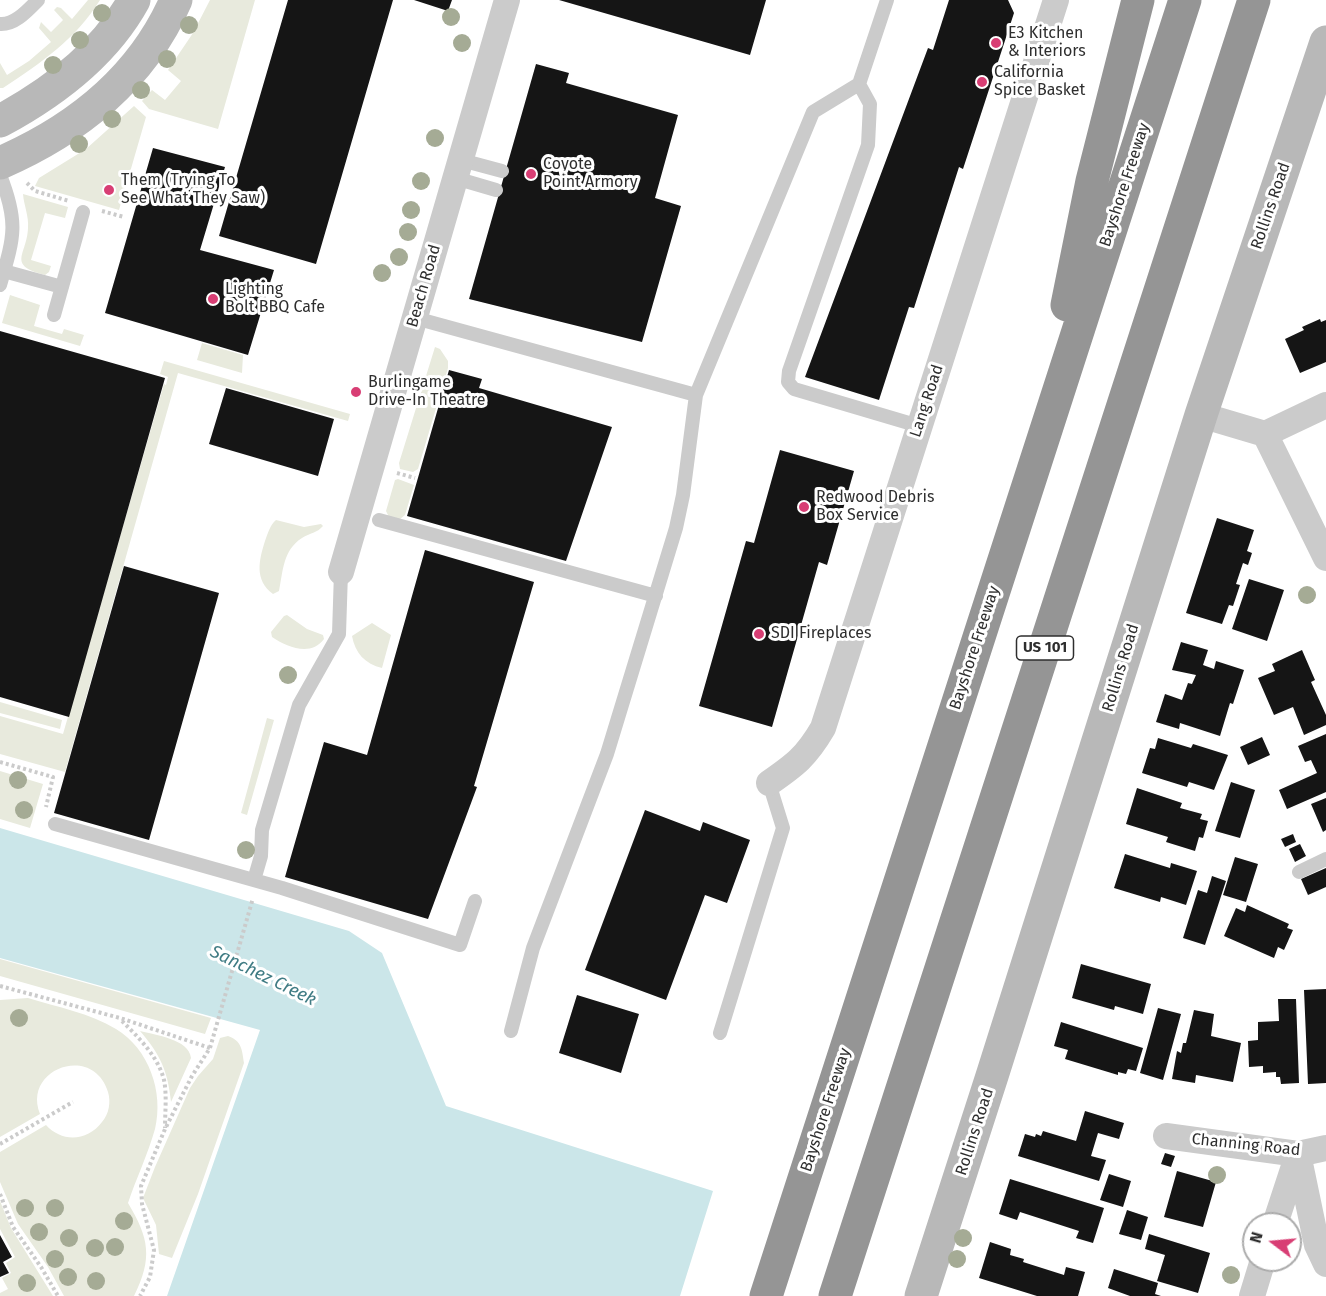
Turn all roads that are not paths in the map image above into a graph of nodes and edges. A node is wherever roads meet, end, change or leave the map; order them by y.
1 (38, 0) edge
2 (134, 0) edge
3 (176, 0) edge
4 (507, 0) edge
5 (887, 0) edge
6 (1056, 0) edge
7 (1138, 0) edge
8 (1185, 0) edge
9 (1254, 0) edge
10 (0, 24) edge
11 (1326, 42) edge
12 (859, 84) junction
13 (0, 121) edge
14 (0, 163) edge
15 (458, 169) junction
16 (502, 171) dead end
17 (0, 176) edge
18 (496, 190) dead end
19 (83, 212) dead end
20 (1, 275) edge
21 (62, 287) junction
22 (54, 315) dead end
23 (415, 318) junction
24 (696, 395) junction
25 (1326, 405) edge
26 (1201, 415) junction
27 (919, 426) junction
28 (1265, 434) junction
29 (1039, 448) junction
30 (379, 520) dead end
31 (1326, 558) edge
32 (341, 572) joint
33 (656, 596) junction
34 (769, 783) joint
35 (55, 824) dead end
36 (1326, 859) edge
37 (1299, 872) dead end
38 (254, 887) junction
39 (475, 901) dead end
40 (511, 1031) dead end
41 (720, 1033) dead end
42 (1166, 1136) dead end
43 (1326, 1148) edge
44 (1298, 1154) junction
45 (1279, 1212) edge
46 (1326, 1264) edge
47 (1259, 1272) edge
48 (766, 1296) edge
49 (836, 1296) edge
50 (921, 1296) edge
51 (1252, 1296) edge

1 - 10 lane
2 - 13 street
3 - 14 street
4 - 15 street, Beach Road
5 - 12 lane
6 - 27 street, Lang Road
7 - 29 highway
8 - 29 highway, Bayshore Freeway
9 - 49 highway, US 101
11 - 26 street, Rollins Road
12 - 24 lane
12 - 27 lane
15 - 16 lane
15 - 18 lane
15 - 23 street, Beach Road
17 - 20 lane
19 - 21 lane
20 - 21 lane
21 - 22 lane
23 - 24 lane
23 - 32 street, Beach Road
24 - 33 lane
25 - 28 street
26 - 28 street
26 - 50 street, Rollins Road
27 - 34 street, Lang Road
28 - 31 street
29 - 48 highway, Bayshore Freeway
30 - 33 lane
32 - 38 lane
33 - 40 lane
34 - 41 lane
35 - 38 lane
36 - 37 lane
38 - 39 lane
42 - 44 street, Channing Road
43 - 44 street, Channing Road
44 - 45 street
44 - 46 street
47 - 51 street

